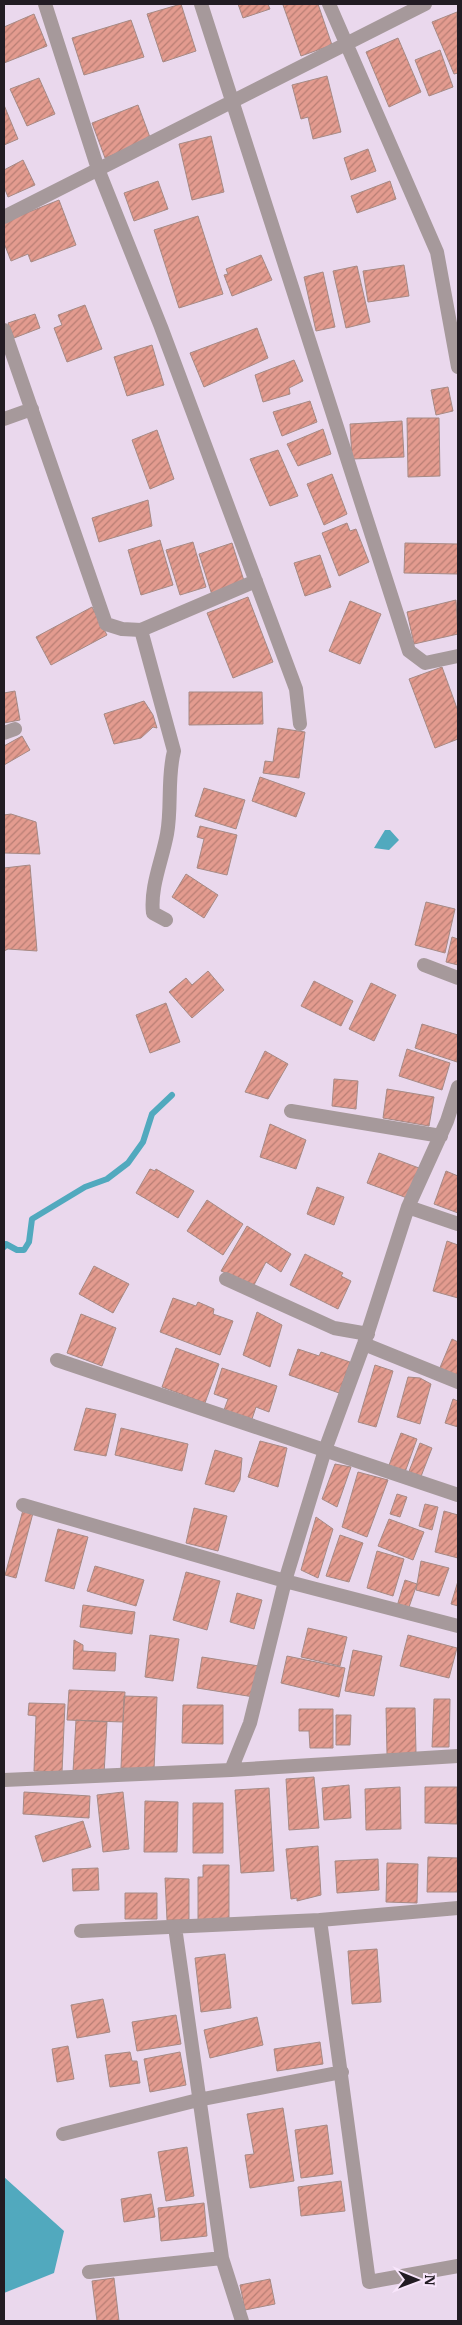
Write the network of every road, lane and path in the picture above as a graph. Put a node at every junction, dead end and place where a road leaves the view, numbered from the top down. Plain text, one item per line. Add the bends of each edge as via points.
1 (45, 4) edge
2 (201, 4) edge
3 (329, 4) edge
4 (425, 4) edge
5 (346, 42) junction
6 (231, 101) junction
7 (98, 169) junction
8 (4, 217) edge
9 (4, 330) edge
10 (458, 367) edge
11 (32, 409) junction
12 (4, 419) edge
13 (256, 581) junction
14 (141, 630) junction
15 (458, 656) edge
16 (300, 724) dead end
17 (166, 920) dead end
18 (424, 965) dead end
19 (458, 978) edge
20 (458, 1087) edge
21 (291, 1111) dead end
22 (453, 1123) edge
23 (441, 1136) junction
24 (408, 1207) junction
25 (458, 1224) edge
26 (226, 1280) dead end
27 (366, 1339) junction
28 (57, 1360) dead end
29 (458, 1382) edge
30 (325, 1450) junction
31 (458, 1495) edge
32 (23, 1505) dead end
33 (285, 1581) junction
34 (458, 1626) edge
35 (458, 1756) edge
36 (232, 1770) junction
37 (4, 1780) edge
38 (458, 1908) edge
39 (320, 1920) junction
40 (175, 1927) junction
41 (81, 1931) dead end
42 (342, 2072) junction
43 (198, 2100) junction
44 (63, 2134) dead end
45 (222, 2258) junction
46 (458, 2266) edge
47 (89, 2272) dead end
48 (242, 2321) edge

1 - 7 street
2 - 6 street
3 - 5 street
4 - 5 street
5 - 6 street
5 - 10 street via 437,252
6 - 7 street
6 - 15 street via 290,275 409,651 425,663
7 - 8 street
7 - 13 street via 161,326
9 - 11 street
11 - 12 street
11 - 14 street via 106,624
13 - 14 street
13 - 16 street via 296,689
14 - 17 street via 174,750 167,833 152,902 153,913
18 - 19 street
20 - 22 street
21 - 23 street
22 - 23 street
23 - 24 street
24 - 25 street
24 - 27 street
26 - 27 street
27 - 29 street
27 - 30 street
28 - 30 street
30 - 31 street
30 - 33 street
32 - 33 street
33 - 34 street
33 - 36 street via 250,1723
35 - 36 street
36 - 37 street
38 - 39 street
39 - 40 street
39 - 42 street
40 - 41 street
40 - 43 street
42 - 43 street
42 - 46 street via 369,2282
43 - 44 street
43 - 45 street
45 - 47 street
45 - 48 street

